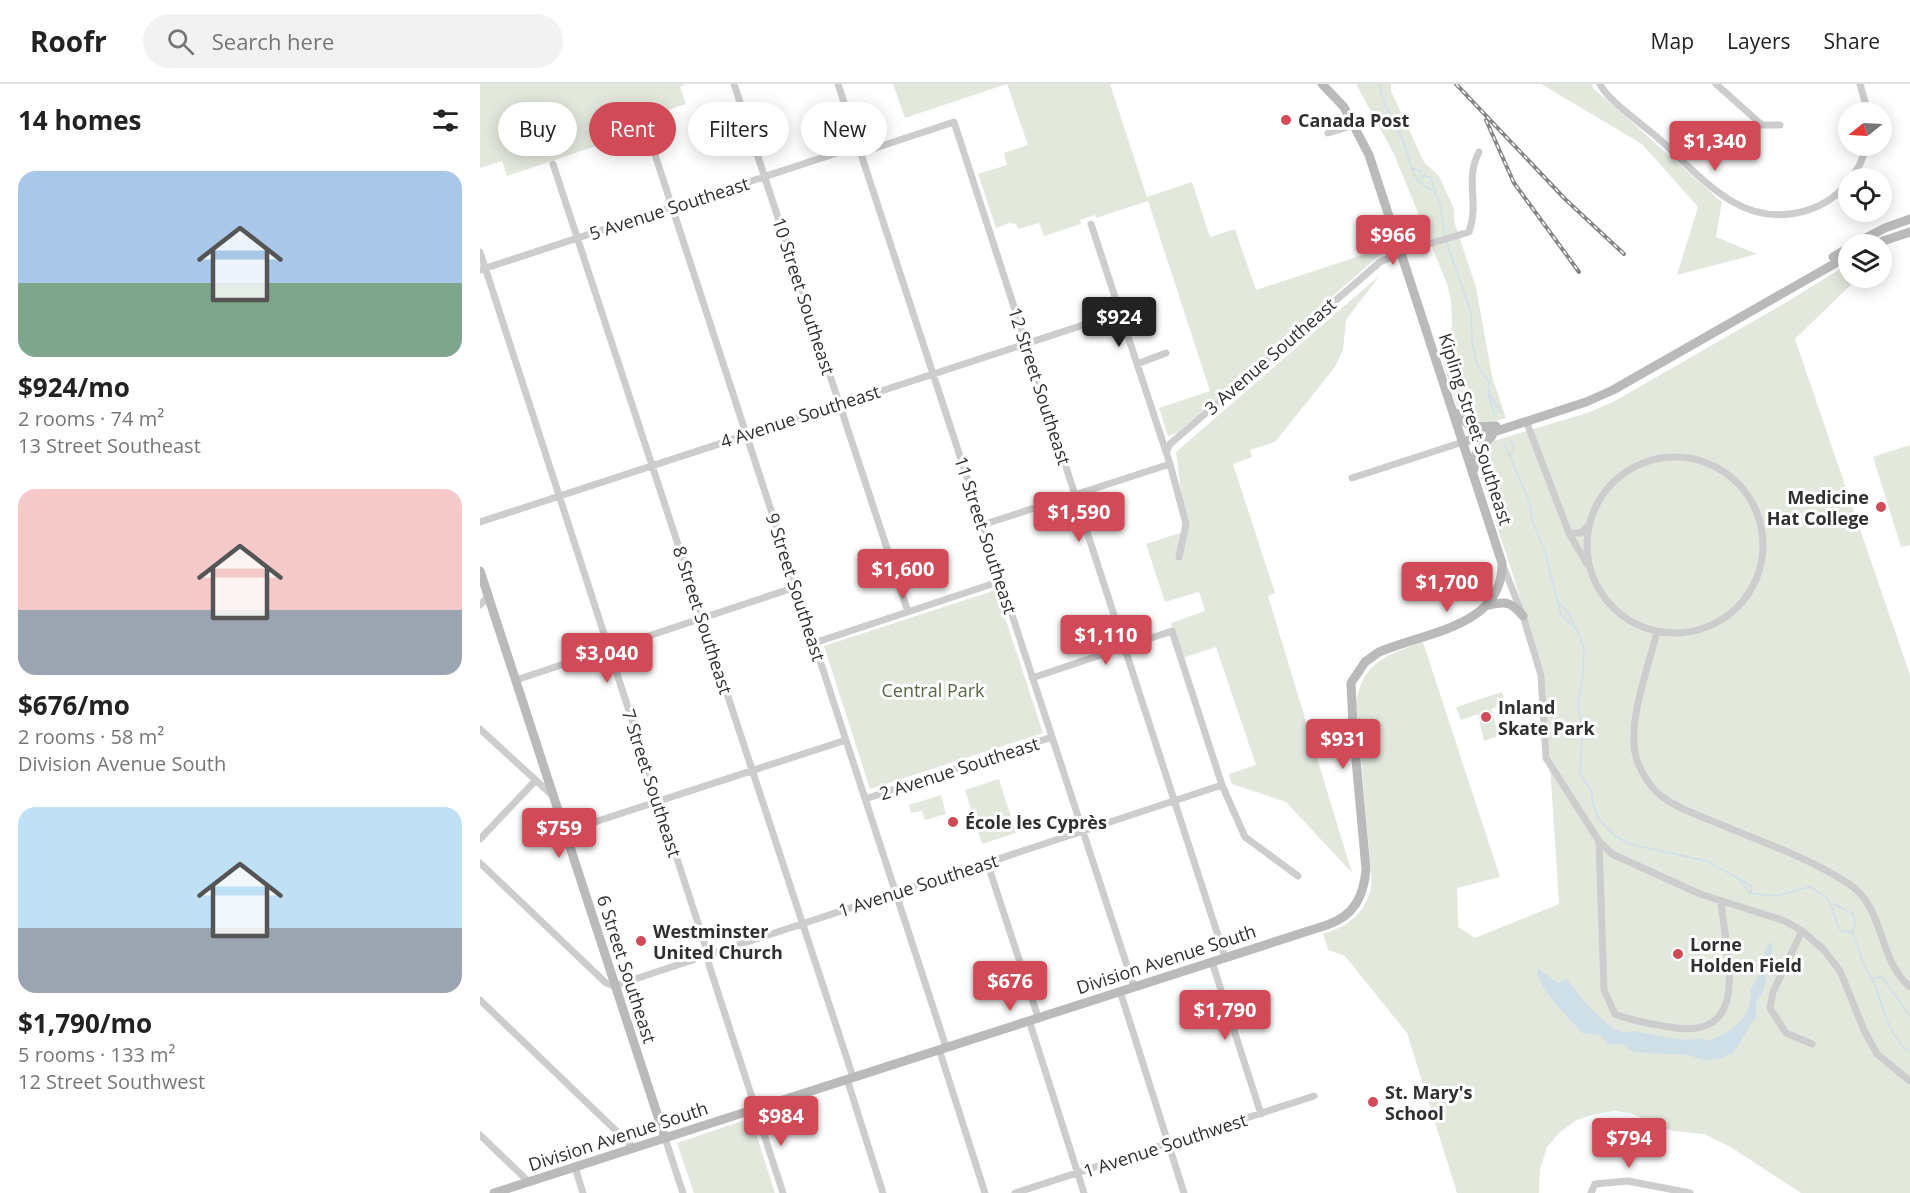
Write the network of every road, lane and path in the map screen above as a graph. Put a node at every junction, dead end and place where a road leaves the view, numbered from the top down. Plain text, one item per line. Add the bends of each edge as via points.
1 (734, 84) edge
2 (838, 84) edge
3 (1322, 84) edge
4 (1600, 84) edge
5 (1716, 84) edge
6 (1860, 84) edge
7 (844, 102) edge
8 (1865, 102) edge
9 (954, 123) joint
10 (1354, 125) junction
11 (1780, 125) dead end
12 (1328, 133) dead end
13 (887, 142) edge
14 (1479, 152) dead end
15 (656, 156) edge
16 (838, 156) edge
17 (861, 156) edge
18 (553, 164) dead end
19 (765, 177) junction
20 (1838, 191) edge
21 (673, 207) junction
22 (1910, 219) edge
23 (1091, 224) dead end
24 (1910, 232) edge
25 (1873, 234) edge
26 (578, 238) junction
27 (1892, 238) edge
28 (480, 252) edge
29 (1402, 252) junction
30 (1838, 254) edge
31 (1838, 261) edge
32 (483, 269) edge
33 (1785, 290) junction
34 (1120, 312) junction
35 (1026, 343) junction
36 (1166, 353) dead end
37 (1137, 364) junction
38 (933, 373) junction
39 (1450, 400) junction
40 (839, 404) junction
41 (1523, 422) junction
42 (1503, 429) junction
43 (746, 434) junction
44 (1463, 442) junction
45 (1166, 452) junction
46 (652, 464) junction
47 (1170, 464) junction
48 (1352, 478) dead end
49 (1475, 478) junction
50 (1076, 495) junction
51 (559, 496) junction
52 (480, 522) edge
53 (1590, 524) junction
54 (982, 525) junction
55 (1569, 533) junction
56 (1499, 555) junction
57 (1179, 557) dead end
58 (1590, 568) junction
59 (480, 571) edge
60 (1000, 581) junction
61 (796, 587) junction
62 (485, 596) edge
63 (480, 605) edge
64 (1489, 605) junction
65 (908, 612) junction
66 (1523, 616) junction
67 (702, 618) junction
68 (1657, 632) junction
69 (814, 643) junction
70 (1126, 647) junction
71 (609, 649) junction
72 (1032, 678) junction
73 (516, 680) junction
74 (480, 729) edge
75 (1052, 737) junction
76 (846, 740) junction
77 (752, 770) junction
78 (535, 781) junction
79 (1222, 785) junction
80 (553, 796) junction
81 (865, 799) junction
82 (658, 801) junction
83 (1174, 801) junction
84 (1082, 831) junction
85 (564, 832) junction
86 (480, 839) edge
87 (1599, 840) junction
88 (1612, 854) junction
89 (1600, 859) junction
90 (987, 862) junction
91 (480, 863) edge
92 (1298, 876) dead end
93 (895, 892) junction
94 (1721, 902) junction
95 (802, 923) junction
96 (1802, 931) junction
97 (708, 954) junction
98 (1225, 957) junction
99 (1212, 962) junction
100 (614, 986) junction
101 (1134, 987) junction
102 (1910, 987) edge
103 (1120, 991) junction
104 (480, 1000) edge
105 (1034, 1019) junction
106 (1812, 1044) dead end
107 (942, 1048) junction
108 (850, 1078) junction
109 (1910, 1082) edge
110 (1314, 1096) dead end
111 (756, 1108) junction
112 (1261, 1114) junction
113 (480, 1136) edge
114 (665, 1138) junction
115 (1168, 1144) junction
116 (634, 1148) junction
117 (575, 1167) junction
118 (1078, 1173) junction
119 (529, 1182) junction
120 (494, 1193) edge
121 (583, 1193) edge
122 (683, 1193) edge
123 (783, 1193) edge
124 (883, 1193) edge
125 (985, 1193) edge
126 (1015, 1193) edge
127 (1084, 1193) edge
128 (1184, 1193) edge
129 (1591, 1193) edge
130 (1690, 1193) edge

1 - 19 street, 10 Street Southeast
2 - 7 street, 11 Street Southeast
3 - 10 street, Kipling Street Southeast via 1344,107
4 - 20 street via 1719,192 1743,207 1768,214 1798,213 1824,203
5 - 11 street via 1762,125
6 - 8 street
9 - 13 street, 5 Avenue Southeast
9 - 35 street, 12 Street Southeast
10 - 12 street
10 - 29 street, Kipling Street Southeast via 1369,155
14 - 29 street, 3 Avenue Southeast via 1471,177 1475,216 1469,232
15 - 21 street, 9 Street Southeast
16 - 19 street, 5 Avenue Southeast
17 - 38 street, 11 Street Southeast
18 - 26 street, 8 Street Southeast
19 - 21 street, 5 Avenue Southeast
19 - 40 street, 10 Street Southeast
21 - 26 street, 5 Avenue Southeast
21 - 43 street, 9 Street Southeast
22 - 25 street
23 - 34 street
24 - 27 street
26 - 32 street, 5 Avenue Southeast
26 - 46 street, 8 Street Southeast
28 - 32 street, 7 Street Southeast
29 - 39 street, Kipling Street Southeast
29 - 45 street, 3 Avenue Southeast via 1380,262 1347,288 1170,444
30 - 33 street
31 - 33 street
32 - 51 street, 7 Street Southeast
33 - 41 street via 1613,390
34 - 35 street, 4 Avenue Southeast
34 - 37 street
35 - 38 street, 4 Avenue Southeast
35 - 50 street, 12 Street Southeast
36 - 37 street
37 - 45 street
38 - 40 street, 4 Avenue Southeast
38 - 54 street, 11 Street Southeast
39 - 41 street via 1457,415 1471,427
39 - 44 street, Kipling Street Southeast
40 - 43 street, 4 Avenue Southeast
40 - 65 street, 10 Street Southeast
41 - 42 street
41 - 55 street
42 - 44 street
42 - 49 street via 1476,453
43 - 46 street, 4 Avenue Southeast
43 - 61 street, 9 Street Southeast
44 - 48 street
44 - 49 street, Kipling Street Southeast
45 - 47 street
46 - 51 street, 4 Avenue Southeast
46 - 67 street, 8 Street Southeast
47 - 50 street
47 - 57 street via 1186,524
49 - 56 street, Kipling Street Southeast
50 - 54 street
50 - 70 street, 12 Street Southeast
51 - 52 street, 4 Avenue Southeast
51 - 71 street, 7 Street Southeast
53 - 55 street via 1581,533
53 - 58 street
53 - 68 street via 1600,499 1616,479 1637,465 1662,458 1688,458 1712,465 1734,479 1750,499 1761,523 1763,548 1759,574 1747,597 1730,615 1707,628 1682,634
54 - 60 street, 11 Street Southeast
55 - 58 street
56 - 64 street via 1501,585
56 - 66 street, Kipling Street Southeast
58 - 68 street via 1599,591 1614,609 1634,624
59 - 62 street, 6 Street Southeast
60 - 65 street
60 - 72 street, 11 Street Southeast
61 - 67 street
61 - 69 street, 9 Street Southeast
62 - 63 street
62 - 73 street, 6 Street Southeast
64 - 66 street via 1513,604
64 - 98 street, Division Avenue South via 1468,619 1372,656 1352,683 1366,869 1360,898 1336,922
65 - 69 street
66 - 87 street, Kipling Street Southeast via 1541,675 1546,758
67 - 71 street
67 - 77 street, 8 Street Southeast
68 - 102 street via 1634,729 1634,746 1643,775 1659,794 1682,808 1850,885 1875,913 1890,964
69 - 76 street, 9 Street Southeast
70 - 72 street
70 - 79 street via 1172,631
70 - 83 street, 12 Street Southeast
71 - 73 street
71 - 82 street, 7 Street Southeast
72 - 75 street, 11 Street Southeast
73 - 80 street, 6 Street Southeast
74 - 78 street
75 - 81 street, 2 Avenue Southeast
75 - 84 street, 11 Street Southeast
76 - 77 street
76 - 81 street, 9 Street Southeast
77 - 82 street
77 - 95 street, 8 Street Southeast
78 - 80 street
78 - 86 street
79 - 83 street, 1 Avenue Southeast
79 - 92 street via 1245,837
80 - 85 street, 6 Street Southeast
81 - 93 street, 9 Street Southeast
82 - 85 street
82 - 97 street, 7 Street Southeast
83 - 84 street, 1 Avenue Southeast
83 - 98 street, 12 Street Southeast
84 - 90 street, 1 Avenue Southeast
84 - 101 street, 11 Street Southeast
85 - 100 street, 6 Street Southeast
87 - 88 street, Kipling Street Southeast
87 - 89 street
88 - 89 street
88 - 94 street
89 - 94 street via 1604,990 1615,1014 1630,1020 1691,1031 1704,1029 1723,1014 1729,978
90 - 93 street, 1 Avenue Southeast
90 - 105 street
91 - 100 street via 606,983
93 - 95 street, 1 Avenue Southeast
93 - 107 street, 9 Street Southeast
94 - 96 street via 1785,921
95 - 97 street, 1 Avenue Southeast
95 - 108 street, 8 Street Southeast
96 - 106 street via 1773,992 1770,1008 1786,1033
96 - 109 street via 1840,971 1877,1054
97 - 100 street, 1 Avenue Southeast
97 - 111 street, 7 Street Southeast
98 - 99 street, Division Avenue South
99 - 101 street, Division Avenue South
99 - 112 street
100 - 114 street, 6 Street Southeast
101 - 103 street, Division Avenue South
103 - 105 street, Division Avenue South
103 - 115 street
104 - 116 street
105 - 107 street, Division Avenue South
105 - 118 street
107 - 108 street, Division Avenue South
107 - 125 street, 9 Street Southeast
108 - 111 street, Division Avenue South
108 - 124 street, 8 Street Southeast
110 - 112 street, 1 Avenue Southwest
111 - 114 street, Division Avenue South
111 - 123 street, 7 Street Southeast
112 - 115 street, 1 Avenue Southwest
113 - 119 street
114 - 116 street, Division Avenue South
114 - 122 street
115 - 118 street, 1 Avenue Southwest
115 - 128 street
116 - 117 street, Division Avenue South
117 - 119 street, Division Avenue South
117 - 121 street
118 - 126 street, 1 Avenue Southwest
118 - 127 street
119 - 120 street, Division Avenue South
129 - 130 street via 1595,1184 1617,1180

